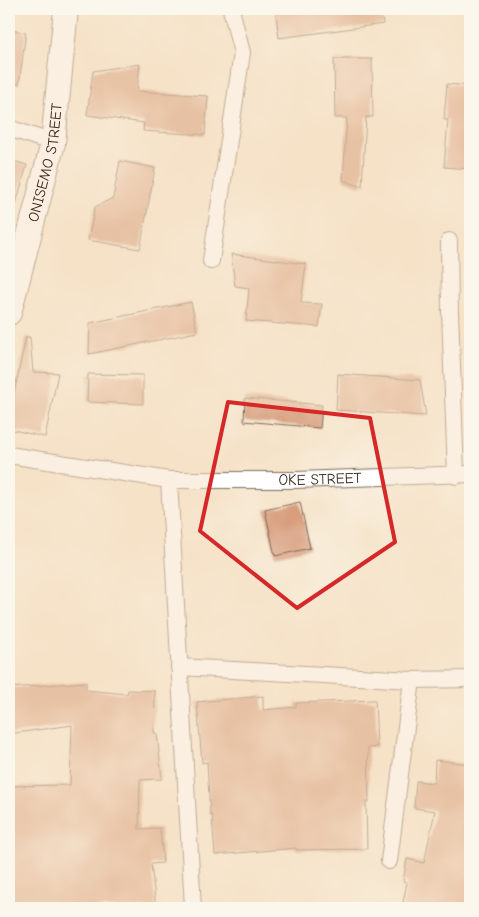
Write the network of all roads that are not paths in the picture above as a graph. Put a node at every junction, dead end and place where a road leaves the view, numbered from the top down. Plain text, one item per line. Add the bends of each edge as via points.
1 (66, 9) edge
2 (231, 9) edge
3 (9, 128) edge
4 (53, 143) junction
5 (449, 242) dead end
6 (211, 261) dead end
7 (9, 313) edge
8 (9, 454) edge
9 (463, 475) edge
10 (169, 480) junction
11 (179, 667) junction
12 (470, 679) edge
13 (412, 680) junction
14 (389, 861) dead end
15 (193, 908) edge

1 - 4 street, ONISEMO STREET
2 - 6 street via 242,53
3 - 4 street
4 - 7 street, ONISEMO STREET
5 - 9 street via 450,310
8 - 10 street, OKE STREET
9 - 10 street, OKE STREET
10 - 11 street
11 - 13 street
11 - 15 street
12 - 13 street
13 - 14 street

